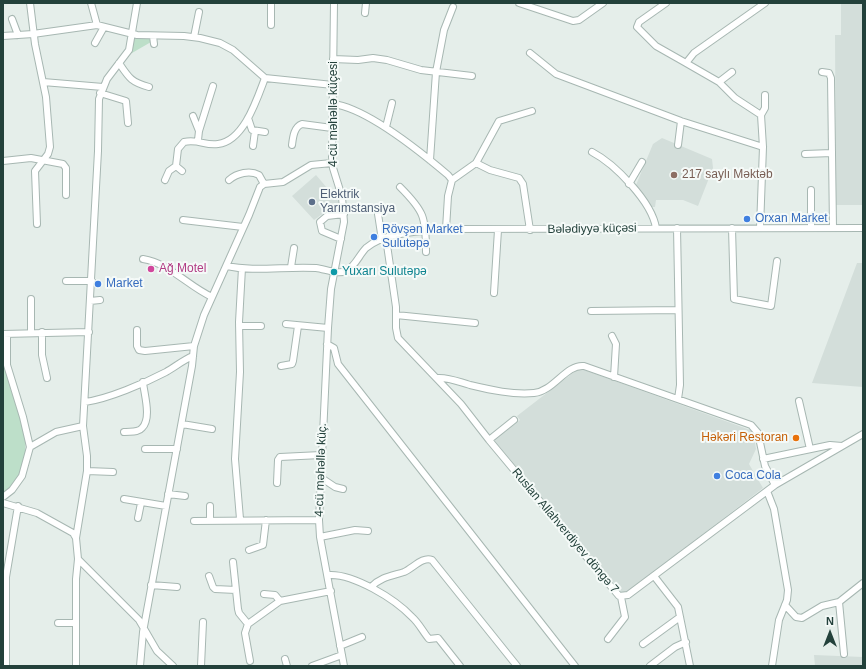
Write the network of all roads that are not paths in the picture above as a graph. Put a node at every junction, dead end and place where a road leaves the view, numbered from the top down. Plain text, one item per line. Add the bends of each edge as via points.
1 (30, 3) edge
2 (91, 3) edge
3 (136, 3) edge
4 (271, 3) edge
5 (334, 3) edge
6 (366, 3) edge
7 (519, 3) edge
8 (603, 3) edge
9 (666, 3) edge
10 (765, 3) edge
11 (453, 7) dead end
12 (199, 12) dead end
13 (365, 13) dead end
14 (12, 18) dead end
15 (97, 25) junction
16 (271, 25) dead end
17 (104, 27) junction
18 (33, 34) junction
19 (131, 34) junction
20 (18, 35) junction
21 (3, 36) edge
22 (153, 36) junction
23 (194, 37) junction
24 (95, 43) dead end
25 (154, 44) dead end
26 (530, 53) dead end
27 (333, 59) junction
28 (119, 63) junction
29 (686, 63) junction
30 (436, 72) junction
31 (732, 72) dead end
32 (822, 72) dead end
33 (472, 76) dead end
34 (265, 78) junction
35 (43, 82) junction
36 (719, 82) junction
37 (333, 85) junction
38 (213, 86) dead end
39 (149, 87) dead end
40 (101, 90) junction
41 (765, 95) dead end
42 (392, 103) dead end
43 (333, 104) junction
44 (532, 111) dead end
45 (761, 115) junction
46 (193, 116) dead end
47 (248, 118) junction
48 (681, 121) junction
49 (128, 123) dead end
50 (386, 127) junction
51 (332, 128) junction
52 (199, 131) junction
53 (255, 131) junction
54 (265, 132) dead end
55 (198, 140) junction
56 (292, 145) dead end
57 (678, 145) dead end
58 (253, 146) dead end
59 (763, 147) junction
60 (592, 152) dead end
61 (832, 153) junction
62 (805, 154) dead end
63 (44, 159) junction
64 (430, 160) junction
65 (3, 161) edge
66 (642, 162) dead end
67 (332, 163) junction
68 (476, 163) junction
69 (176, 166) junction
70 (182, 171) dead end
71 (165, 180) dead end
72 (229, 180) dead end
73 (452, 180) junction
74 (264, 184) junction
75 (629, 184) junction
76 (400, 187) dead end
77 (811, 190) dead end
78 (66, 194) dead end
79 (344, 214) junction
80 (378, 214) dead end
81 (183, 220) dead end
82 (37, 224) dead end
83 (243, 227) junction
84 (656, 228) junction
85 (677, 228) junction
86 (732, 228) junction
87 (760, 228) junction
88 (811, 228) junction
89 (833, 228) junction
90 (863, 228) edge
91 (446, 229) junction
92 (426, 230) junction
93 (498, 230) junction
94 (530, 230) junction
95 (341, 239) junction
96 (384, 239) junction
97 (294, 248) dead end
98 (426, 252) dead end
99 (142, 259) dead end
100 (777, 261) dead end
101 (227, 266) junction
102 (291, 267) junction
103 (242, 268) junction
104 (334, 272) junction
105 (66, 281) dead end
106 (92, 281) junction
107 (494, 293) dead end
108 (212, 297) junction
109 (31, 299) dead end
110 (100, 300) dead end
111 (90, 301) junction
112 (678, 310) junction
113 (591, 312) dead end
114 (396, 315) junction
115 (476, 323) dead end
116 (286, 324) dead end
117 (239, 326) junction
118 (260, 326) dead end
119 (298, 326) junction
120 (328, 328) junction
121 (137, 330) dead end
122 (31, 332) junction
123 (42, 332) junction
124 (89, 332) junction
125 (5, 334) edge
126 (612, 336) dead end
127 (327, 344) junction
128 (194, 346) junction
129 (193, 356) junction
130 (281, 366) dead end
131 (614, 377) junction
132 (47, 378) dead end
133 (438, 378) junction
134 (143, 382) junction
135 (678, 399) junction
136 (799, 401) dead end
137 (84, 402) junction
138 (514, 420) dead end
139 (182, 424) junction
140 (83, 426) junction
141 (212, 429) dead end
142 (124, 432) dead end
143 (863, 434) edge
144 (489, 440) junction
145 (842, 446) junction
146 (30, 447) junction
147 (144, 449) dead end
148 (177, 449) junction
149 (810, 449) junction
150 (321, 455) junction
151 (763, 459) junction
152 (87, 471) junction
153 (113, 472) dead end
154 (320, 477) junction
155 (277, 483) dead end
156 (775, 485) junction
157 (343, 489) dead end
158 (767, 491) junction
159 (168, 494) junction
160 (185, 496) dead end
161 (3, 497) edge
162 (124, 499) dead end
163 (3, 503) edge
164 (141, 503) junction
165 (18, 506) junction
166 (166, 506) junction
167 (210, 506) dead end
168 (138, 518) dead end
169 (240, 519) junction
170 (194, 520) dead end
171 (266, 520) junction
172 (319, 520) junction
173 (210, 521) junction
174 (368, 531) dead end
175 (320, 537) junction
176 (76, 538) junction
177 (249, 550) dead end
178 (78, 559) junction
179 (233, 562) dead end
180 (328, 575) junction
181 (209, 576) dead end
182 (654, 576) junction
183 (863, 583) edge
184 (151, 585) junction
185 (177, 587) dead end
186 (371, 587) junction
187 (236, 590) junction
188 (331, 591) junction
189 (264, 594) dead end
190 (621, 597) junction
191 (280, 601) junction
192 (839, 602) junction
193 (786, 605) junction
194 (680, 617) junction
195 (203, 622) dead end
196 (58, 623) dead end
197 (76, 623) junction
198 (248, 624) junction
199 (144, 626) junction
200 (362, 637) dead end
201 (608, 639) dead end
202 (686, 642) junction
203 (643, 644) dead end
204 (340, 646) junction
205 (844, 654) dead end
206 (342, 655) junction
207 (285, 659) dead end
208 (250, 661) dead end
209 (6, 666) edge
210 (76, 666) edge
211 (140, 666) edge
212 (173, 666) edge
213 (201, 666) edge
214 (287, 666) edge
215 (312, 666) edge
216 (344, 666) edge
217 (460, 666) edge
218 (517, 666) edge
219 (575, 666) edge
220 (650, 666) edge
221 (690, 666) edge
222 (772, 666) edge

1 - 18 street
2 - 15 street
3 - 19 street
4 - 16 street
5 - 27 street, 4-cü məhəllə küçesi
6 - 13 street
7 - 8 street via 573,21 579,20
9 - 29 street via 639,22 637,27 656,46
10 - 29 street via 694,53
11 - 30 street via 444,30
12 - 23 street
14 - 20 street
15 - 17 street
15 - 18 street
17 - 19 street
17 - 24 street
18 - 20 street
18 - 35 street
19 - 22 street
19 - 28 street via 129,50
20 - 21 street
22 - 23 street
22 - 25 street
23 - 34 street via 227,46 242,56
26 - 48 street via 556,74
27 - 30 street via 373,58
27 - 37 street, 4-cü məhəllə küçesi
28 - 39 street via 131,80
28 - 40 street
29 - 36 street
30 - 33 street
30 - 64 street
31 - 36 street
32 - 61 street via 829,73 831,78
34 - 37 street
34 - 47 street
35 - 40 street
35 - 63 street via 50,147
36 - 45 street via 735,98
37 - 43 street, 4-cü məhəllə küçesi
38 - 52 street
40 - 49 street via 126,101
40 - 106 street
41 - 45 street via 765,108
42 - 50 street
43 - 50 street via 345,106
43 - 51 street, 4-cü məhəllə küçesi
44 - 68 street via 499,120
45 - 59 street
46 - 52 street
47 - 53 street via 252,130
47 - 55 street via 234,136 224,143 210,144
48 - 57 street
48 - 59 street
50 - 64 street
51 - 56 street via 299,125 294,132
51 - 67 street, 4-cü məhəllə küçesi
52 - 55 street
53 - 54 street
53 - 58 street
55 - 69 street via 180,145
59 - 87 street
60 - 75 street via 607,160
61 - 62 street
61 - 89 street
63 - 65 street
63 - 78 street via 61,162 65,166
63 - 82 street via 35,171
64 - 73 street
66 - 75 street
67 - 74 street via 311,165 283,182
67 - 79 street, 4-cü məhəllə küçesi
68 - 73 street
68 - 94 street via 519,178
69 - 70 street
69 - 71 street via 169,171
72 - 74 street via 238,174 253,172 259,175
73 - 91 street via 448,196
74 - 83 street via 257,192
75 - 84 street via 649,208
76 - 92 street via 421,210
77 - 88 street
79 - 95 street, 4-cü məhəllə küçesi
79 - 95 street via 327,216 320,222 322,231
80 - 96 street, Ruslan Allahverdiyev döngə 7
81 - 83 street
83 - 101 street
84 - 85 street, Bələdiyyə küçəsi
84 - 94 street, Bələdiyyə küçəsi
85 - 86 street, Bələdiyyə küçəsi
85 - 112 street
86 - 87 street, Bələdiyyə küçəsi
86 - 100 street via 734,299 771,306
87 - 88 street, Bələdiyyə küçəsi
88 - 89 street, Bələdiyyə küçəsi
89 - 90 street, Bələdiyyə küçəsi
91 - 92 street, Bələdiyyə küçəsi
91 - 93 street, Bələdiyyə küçəsi
92 - 96 street, Bələdiyyə küçəsi
92 - 98 street
93 - 94 street, Bələdiyyə küçəsi
93 - 107 street
95 - 104 street, 4-cü məhəllə küçesi
96 - 104 street, Bələdiyyə küçəsi via 365,249 347,271
96 - 114 street, Ruslan Allahverdiyev döngə 7
97 - 102 street
99 - 108 street via 160,264 200,292
101 - 103 street
101 - 108 street
102 - 103 street
102 - 104 street
103 - 117 street
104 - 120 street, 4-cü məhəllə küç.
105 - 106 street
106 - 111 street
108 - 128 street
109 - 122 street
110 - 111 street
111 - 124 street
112 - 113 street
112 - 135 street
114 - 115 street
114 - 133 street, Ruslan Allahverdiyev döngə 7 via 398,338
116 - 119 street
117 - 118 street
117 - 169 street via 240,372 235,459
119 - 120 street
119 - 130 street via 292,364
120 - 127 street, 4-cü məhəllə küç.
121 - 128 street via 139,350
122 - 123 street
122 - 125 street
123 - 124 street
123 - 132 street via 42,355
124 - 137 street
125 - 146 street via 7,365
126 - 131 street via 616,344
127 - 150 street, 4-cü məhəllə küç.
127 - 219 street via 334,348 338,364
128 - 129 street
129 - 134 street
129 - 139 street
131 - 133 street via 584,366 576,367 542,392 526,393
131 - 135 street
133 - 144 street, Ruslan Allahverdiyev döngə 7
134 - 137 street via 97,400
134 - 142 street via 147,415 145,423 138,431
135 - 151 street via 751,425 758,434
136 - 149 street
137 - 140 street
138 - 144 street
139 - 141 street
139 - 148 street
140 - 146 street via 56,432
140 - 152 street
143 - 145 street, Ruslan Allahverdiyev döngə 7
144 - 190 street, Ruslan Allahverdiyev döngə 7
145 - 149 street
145 - 156 street, Ruslan Allahverdiyev döngə 7
146 - 161 street via 22,476
147 - 148 street
148 - 159 street
149 - 151 street
150 - 154 street, 4-cü məhəllə küç.
150 - 155 street via 280,457
151 - 156 street
152 - 153 street
152 - 176 street
154 - 157 street
154 - 172 street, 4-cü məhəllə küç.
156 - 158 street, Ruslan Allahverdiyev döngə 7
158 - 182 street, Ruslan Allahverdiyev döngə 7
158 - 193 street via 774,509 786,578
159 - 160 street
159 - 166 street
162 - 164 street
163 - 165 street
164 - 166 street
164 - 168 street
165 - 176 street via 70,530
165 - 209 street via 6,577
166 - 184 street
167 - 173 street
169 - 171 street
169 - 173 street
170 - 173 street
171 - 172 street
171 - 177 street via 262,545
172 - 175 street, 4-cü məhəllə küç.
174 - 175 street via 355,530
175 - 180 street, 4-cü məhəllə küç.
176 - 178 street
178 - 197 street
178 - 199 street
179 - 187 street
180 - 186 street via 348,578
180 - 188 street, 4-cü məhəllə küç.
181 - 187 street via 215,589
182 - 190 street, Ruslan Allahverdiyev döngə 7 via 628,595
182 - 194 street via 674,601
183 - 192 street
184 - 185 street
184 - 199 street
186 - 217 street via 409,614 429,639 440,640
186 - 218 street via 384,578 404,572 424,560 432,560
187 - 198 street via 239,614
188 - 191 street
188 - 204 street, 4-cü məhəllə küç.
189 - 191 street via 275,594
190 - 201 street via 625,617
191 - 198 street
192 - 193 street via 822,606 799,618
192 - 205 street
193 - 222 street via 779,620
194 - 202 street
194 - 203 street
195 - 213 street
196 - 197 street
197 - 210 street
198 - 208 street via 245,633
199 - 211 street
199 - 212 street via 157,651
200 - 204 street
202 - 220 street
202 - 221 street
204 - 206 street, 4-cü məhəllə küç.
206 - 215 street
206 - 216 street, 4-cü məhəllə küç.
207 - 214 street

